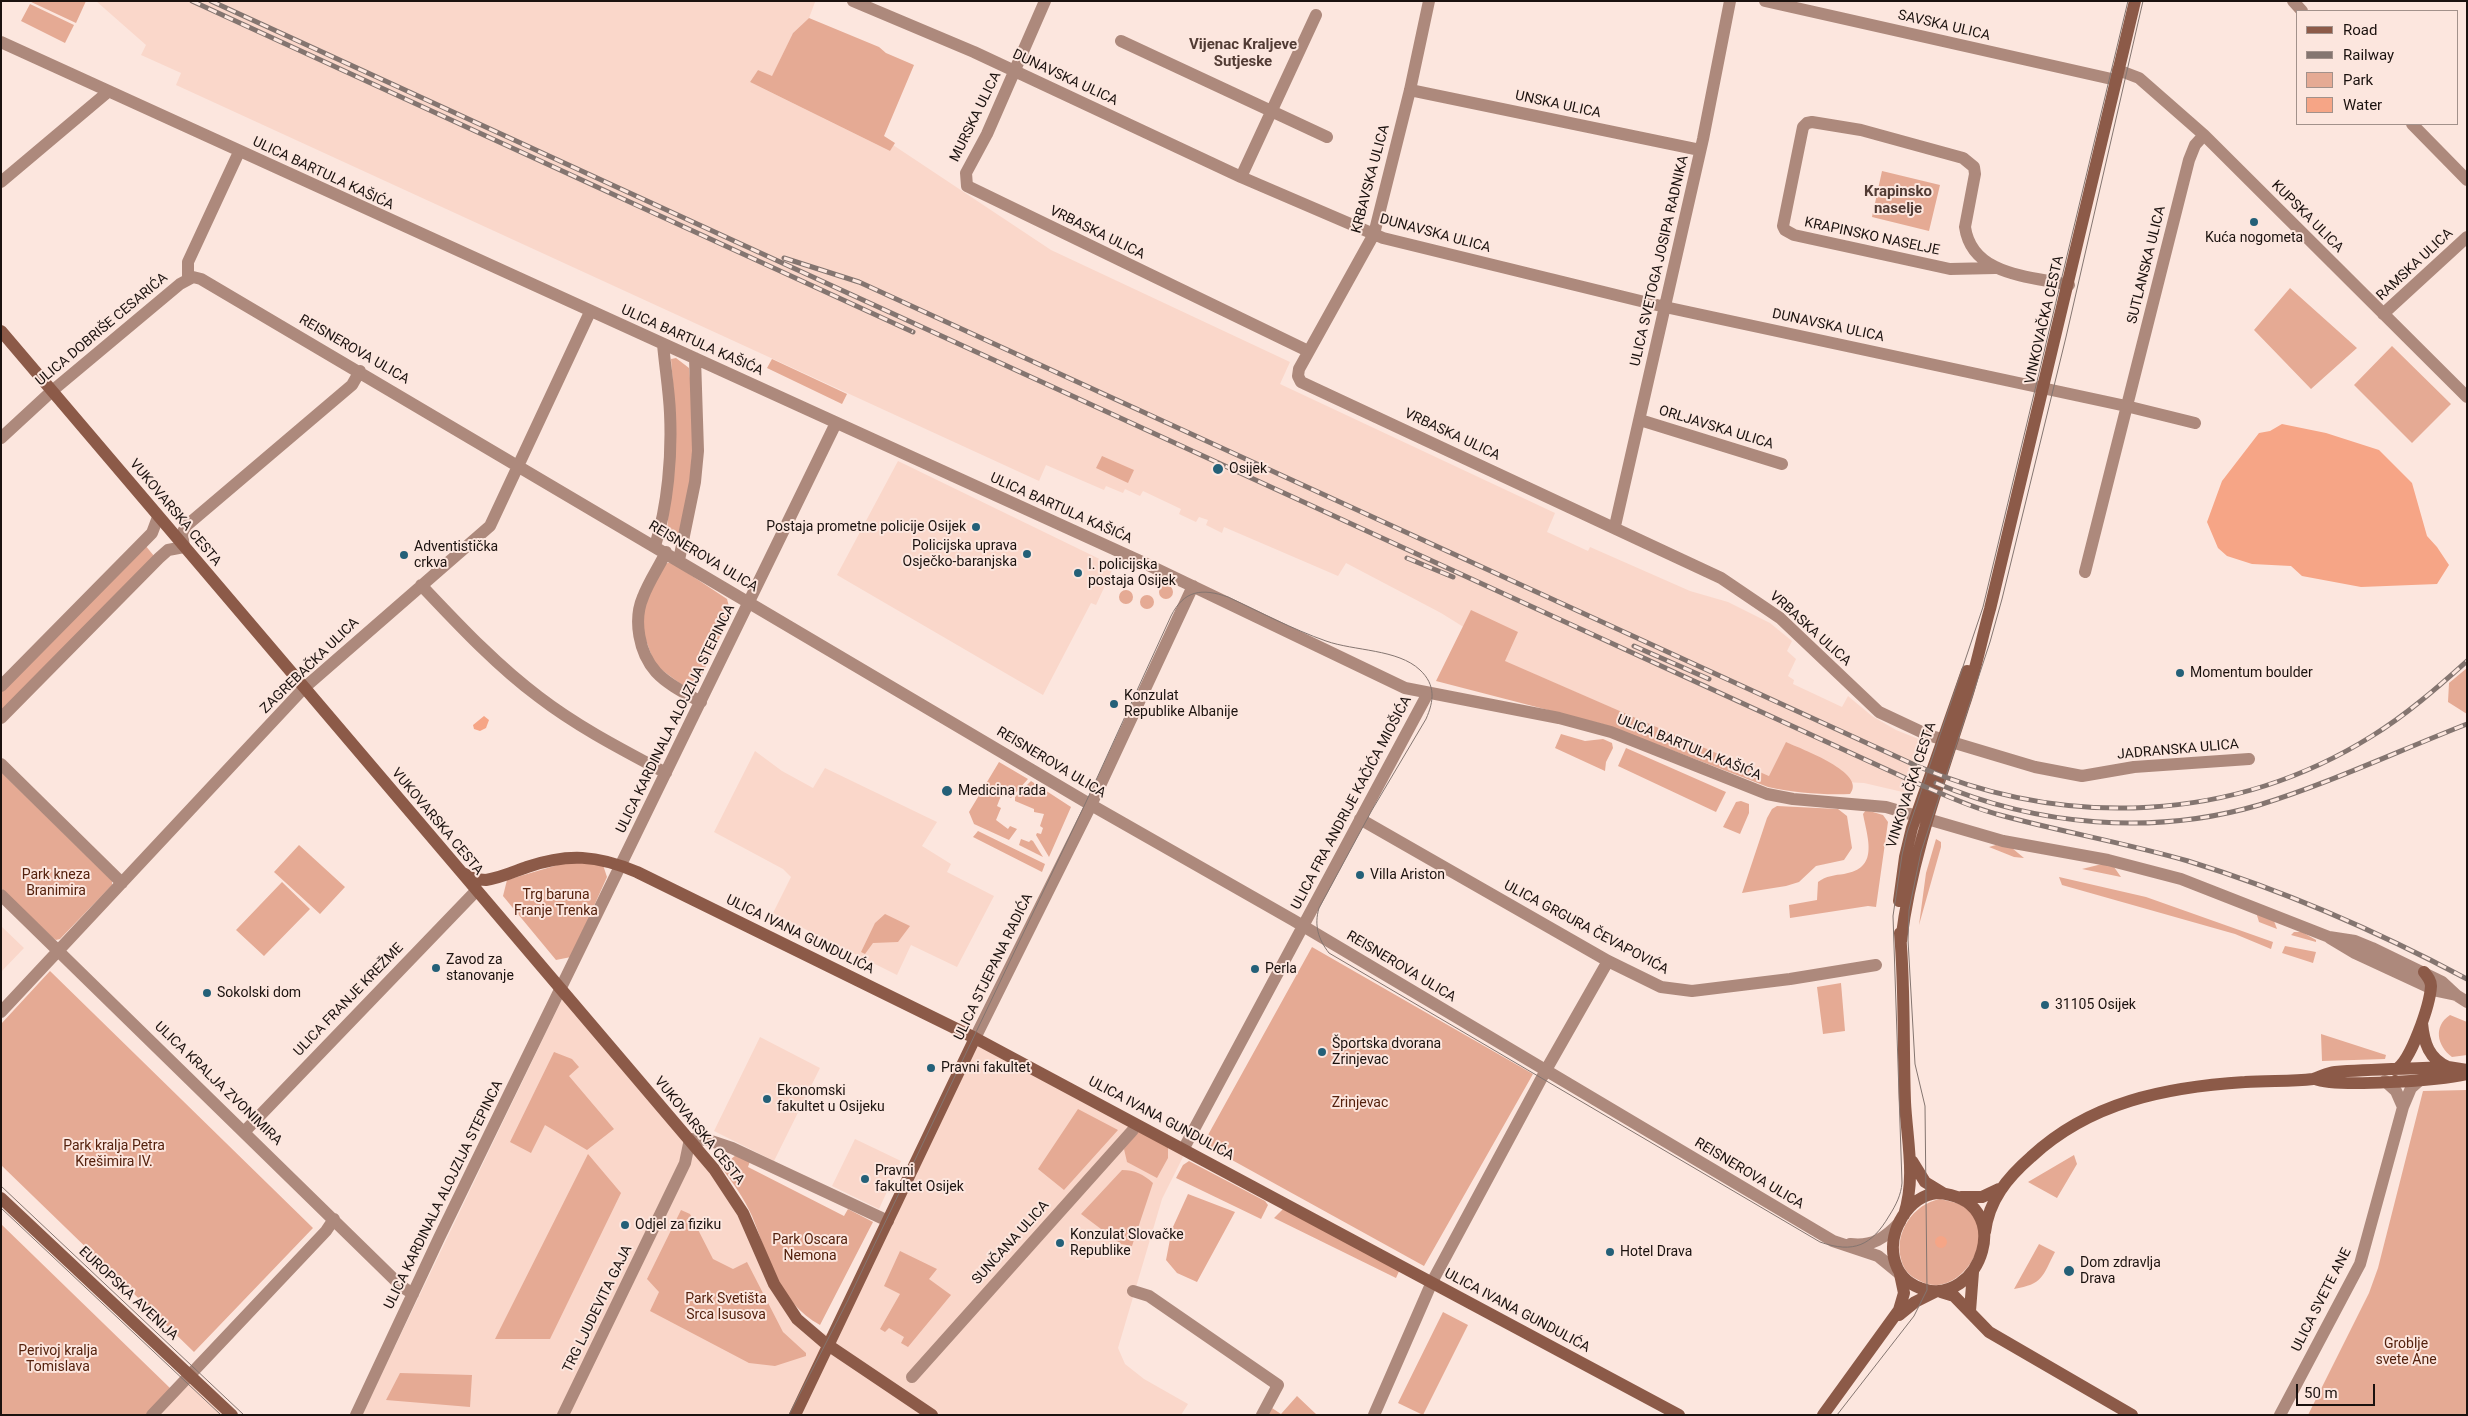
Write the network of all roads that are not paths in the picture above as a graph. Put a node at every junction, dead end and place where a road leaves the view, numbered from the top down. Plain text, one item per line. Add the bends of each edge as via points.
1 (853, 1) edge
2 (1045, 1) edge
3 (1429, 1) edge
4 (1730, 1) edge
5 (1766, 1) edge
6 (2135, 1) edge
7 (1316, 15) dead end
8 (1122, 41) dead end
9 (1, 42) edge
10 (1015, 71) junction
11 (2117, 75) junction
12 (1410, 90) junction
13 (109, 91) junction
14 (1271, 113) junction
15 (2413, 125) edge
16 (2204, 135) junction
17 (1327, 137) dead end
18 (1700, 150) junction
19 (239, 152) junction
20 (1241, 177) junction
21 (2467, 180) edge
22 (1, 182) edge
23 (972, 189) joint
24 (1374, 234) junction
25 (2467, 237) edge
26 (1972, 248) junction
27 (1995, 268) junction
28 (1963, 269) junction
29 (188, 278) junction
30 (2069, 284) junction
31 (1666, 307) junction
32 (590, 312) junction
33 (2383, 314) junction
34 (1, 331) edge
35 (664, 344) junction
36 (1308, 351) junction
37 (695, 358) junction
38 (360, 371) junction
39 (2044, 388) junction
40 (52, 391) junction
41 (2467, 397) edge
42 (2126, 406) junction
43 (1640, 420) junction
44 (836, 423) junction
45 (2195, 423) dead end
46 (1, 438) edge
47 (1782, 464) dead end
48 (519, 465) junction
49 (158, 517) junction
50 (1615, 526) junction
51 (184, 547) junction
52 (661, 549) junction
53 (679, 560) junction
54 (2084, 572) dead end
55 (421, 585) junction
56 (1193, 586) junction
57 (750, 602) junction
58 (1, 686) edge
59 (304, 688) junction
60 (1428, 693) junction
61 (701, 702) junction
62 (1, 718) edge
63 (1963, 746) joint
64 (2249, 759) dead end
65 (1, 764) edge
66 (666, 774) junction
67 (1091, 805) junction
68 (1360, 819) junction
69 (620, 865) junction
70 (459, 871) junction
71 (122, 884) junction
72 (476, 891) junction
73 (1, 895) edge
74 (1304, 926) junction
75 (2329, 937) junction
76 (59, 951) junction
77 (1608, 960) junction
78 (1876, 965) dead end
79 (2424, 972) junction
80 (2430, 988) junction
81 (560, 989) junction
82 (2461, 998) edge
83 (1, 1012) edge
84 (2422, 1023) junction
85 (975, 1038) junction
86 (2448, 1068) junction
87 (1546, 1070) junction
88 (2395, 1070) junction
89 (2467, 1070) edge
90 (2467, 1074) edge
91 (2315, 1078) junction
92 (2420, 1080) junction
93 (2385, 1081) junction
94 (2403, 1107) junction
95 (1133, 1130) dead end
96 (245, 1131) junction
97 (690, 1140) junction
98 (1184, 1148) junction
99 (1909, 1156) junction
100 (1999, 1189) junction
101 (1942, 1193) junction
102 (1961, 1197) junction
103 (1, 1198) edge
104 (334, 1218) junction
105 (1902, 1219) junction
106 (888, 1221) junction
107 (1984, 1232) junction
108 (1834, 1241) junction
109 (1973, 1270) junction
110 (1900, 1274) junction
111 (1432, 1282) junction
112 (1133, 1291) dead end
113 (1938, 1292) junction
114 (413, 1294) junction
115 (1970, 1312) junction
116 (1894, 1320) junction
117 (828, 1345) junction
118 (191, 1374) junction
119 (912, 1377) dead end
120 (152, 1415) edge
121 (232, 1415) edge
122 (356, 1415) edge
123 (563, 1415) edge
124 (795, 1415) edge
125 (932, 1415) edge
126 (1262, 1415) edge
127 (1374, 1415) edge
128 (1679, 1415) edge
129 (1823, 1415) edge
130 (2132, 1415) edge
131 (2280, 1415) edge

1 - 10 street, DUNAVSKA ULICA
2 - 10 street, MURSKA ULICA
3 - 12 street, KRBAVSKA ULICA
4 - 18 street, ULICA SVETOGA JOSIPA RADNIKA
5 - 11 street, SAVSKA ULICA
6 - 11 main road, VINKOVAČKA CESTA
7 - 14 street
8 - 14 street
9 - 13 street, ULICA BARTULA KAŠIĆA
10 - 20 street, DUNAVSKA ULICA
10 - 23 street, MURSKA ULICA via 966,173 965,182
11 - 16 street, KUPSKA ULICA via 2139,78
11 - 30 main road, VINKOVAČKA CESTA
12 - 18 street, UNSKA ULICA
12 - 24 street, KRBAVSKA ULICA
13 - 19 street, ULICA BARTULA KAŠIĆA
13 - 22 street
14 - 17 street
14 - 20 street
15 - 21 street
16 - 33 street, KUPSKA ULICA
16 - 42 street, SUTLANSKA ULICA via 2189,160
18 - 31 street, ULICA SVETOGA JOSIPA RADNIKA
19 - 29 street, ULICA DOBRIŠE CESARIĆA via 188,262
19 - 32 street, ULICA BARTULA KAŠIĆA
20 - 24 street, DUNAVSKA ULICA
23 - 36 street, VRBASKA ULICA
24 - 31 street, DUNAVSKA ULICA
24 - 36 street, KRBAVSKA ULICA
25 - 33 street, RAMSKA ULICA
26 - 27 street, KRAPINSKO NASELJE via 1981,260
26 - 28 street via 1971,257
26 - 28 street, KRAPINSKO NASELJE via 1965,227 1975,174 1974,167 1964,158 1861,130 1812,122 1804,127 1783,226 1785,230 1794,235 1950,269
27 - 28 street, KRAPINSKO NASELJE
27 - 30 street, KRAPINSKO NASELJE
29 - 38 street, REISNEROVA ULICA via 201,279
29 - 40 street, ULICA DOBRIŠE CESARIĆA
30 - 39 main road, VINKOVAČKA CESTA
31 - 39 street, DUNAVSKA ULICA
31 - 43 street, ULICA SVETOGA JOSIPA RADNIKA
32 - 35 street, ULICA BARTULA KAŠIĆA
32 - 48 street, ZAGREBAČKA ULICA
33 - 41 street, KUPSKA ULICA
34 - 40 main road, VUKOVARSKA CESTA
35 - 37 street, ULICA BARTULA KAŠIĆA
35 - 52 street via 670,414 669,456 659,533
36 - 50 street, VRBASKA ULICA via 1298,373 1304,384
37 - 44 street, ULICA BARTULA KAŠIĆA
37 - 53 street via 696,482
38 - 48 street, REISNEROVA ULICA
38 - 51 street via 352,385 186,526 182,534
39 - 42 street
39 - 99 main road, VINKOVAČKA CESTA via 1965,703 1918,848 1905,906 1901,941
40 - 46 street, ULICA DOBRIŠE CESARIĆA
40 - 49 main road, VUKOVARSKA CESTA
42 - 45 street
42 - 54 street, SUTLANSKA ULICA
43 - 47 street, ORLJAVSKA ULICA
43 - 50 street, ULICA SVETOGA JOSIPA RADNIKA
44 - 56 street, ULICA BARTULA KAŠIĆA
44 - 57 street, ULICA KARDINALA ALOJZIJA STEPINCA
48 - 52 street, REISNEROVA ULICA
48 - 55 street, ZAGREBAČKA ULICA via 490,526
49 - 51 main road, VUKOVARSKA CESTA
49 - 58 street via 152,533
50 - 63 street, VRBASKA ULICA via 1743,591 1780,618 1879,712 1928,735
51 - 59 main road, VUKOVARSKA CESTA
51 - 62 street via 168,550 159,558
52 - 53 street, REISNEROVA ULICA
52 - 61 street via 637,614 644,651 656,673
53 - 57 street, REISNEROVA ULICA
55 - 59 street, ZAGREBAČKA ULICA
55 - 66 street via 474,640 539,697
56 - 60 street, ULICA BARTULA KAŠIĆA via 1405,688
56 - 67 street, ULICA STJEPANA RADIĆA
57 - 61 street, ULICA KARDINALA ALOJZIJA STEPINCA
57 - 67 street, REISNEROVA ULICA
59 - 70 main road, VUKOVARSKA CESTA
59 - 71 street, ZAGREBAČKA ULICA
60 - 68 street, ULICA FRA ANDRIJE KAČIĆA MIOŠIĆA
60 - 75 street, ULICA BARTULA KAŠIĆA via 1550,716 1611,732 1773,796 1874,805 2027,846 2108,860 2181,878
61 - 66 street, ULICA KARDINALA ALOJZIJA STEPINCA
63 - 64 street, JADRANSKA ULICA via 2053,772 2082,776 2134,767
65 - 71 street
66 - 69 street, ULICA KARDINALA ALOJZIJA STEPINCA
67 - 74 street, REISNEROVA ULICA
67 - 85 street, ULICA STJEPANA RADIĆA
68 - 74 street, ULICA FRA ANDRIJE KAČIĆA MIOŠIĆA
68 - 77 street, ULICA GRGURA ČEVAPOVIĆA
69 - 70 main road, ULICA IVANA GUNDULIĆA via 595,859 564,858 486,880 474,879
69 - 81 street
69 - 85 main road, ULICA IVANA GUNDULIĆA
70 - 72 main road, VUKOVARSKA CESTA
71 - 76 street, ZAGREBAČKA ULICA
72 - 81 main road, VUKOVARSKA CESTA
72 - 96 street, ULICA FRANJE KREŽME
73 - 76 street, ULICA KRALJA ZVONIMIRA
74 - 87 street, REISNEROVA ULICA
74 - 98 street
75 - 79 street via 2355,942
75 - 80 street via 2345,948
76 - 83 street, ZAGREBAČKA ULICA
76 - 96 street, ULICA KRALJA ZVONIMIRA
77 - 78 street, ULICA GRGURA ČEVAPOVIĆA via 1661,987 1692,991
77 - 87 street
79 - 80 main road
79 - 82 street via 2446,984
80 - 82 street
80 - 84 main road
81 - 97 main road, VUKOVARSKA CESTA
81 - 114 street, ULICA KARDINALA ALOJZIJA STEPINCA
84 - 86 main road via 2428,1050
84 - 88 main road via 2409,1056
85 - 98 main road, ULICA IVANA GUNDULIĆA
85 - 106 main road, ULICA STJEPANA RADIĆA
86 - 88 main road
86 - 89 main road
87 - 108 street, REISNEROVA ULICA
87 - 111 street
88 - 91 main road via 2333,1072
90 - 92 main road
91 - 93 main road via 2332,1083
91 - 100 main road via 2211,1085 2128,1100 2086,1117 2062,1132 2027,1160
92 - 93 main road
92 - 94 street, ULICA SVETE ANE via 2411,1088
93 - 94 street via 2396,1091
94 - 131 street, ULICA SVETE ANE via 2360,1264
95 - 119 street, SUNČANA ULICA
96 - 104 street, ULICA KRALJA ZVONIMIRA
97 - 106 street via 708,1140 732,1148
97 - 117 main road, VUKOVARSKA CESTA via 733,1195 788,1307 807,1329
97 - 123 street, TRG LJUDEVITA GAJA via 685,1164
98 - 111 main road, ULICA IVANA GUNDULIĆA
99 - 101 main road, VINKOVAČKA CESTA via 1925,1182
99 - 105 main road, VINKOVAČKA CESTA via 1911,1187
100 - 102 main road via 1982,1197
100 - 107 main road
101 - 102 main road
101 - 105 main road via 1922,1196
102 - 107 main road via 1976,1210
103 - 118 main road, EUROPSKA AVENIJA
104 - 114 street, ULICA KRALJA ZVONIMIRA via 401,1286
104 - 118 street via 326,1231
105 - 108 street via 1886,1236 1873,1243 1859,1245
105 - 110 main road via 1894,1237 1893,1251
106 - 117 main road, ULICA STJEPANA RADIĆA
107 - 109 main road via 1983,1248
108 - 110 street, REISNEROVA ULICA via 1878,1256
109 - 113 main road via 1962,1283
109 - 115 main road
110 - 113 main road via 1916,1287
110 - 116 main road via 1903,1301
111 - 127 street
111 - 128 main road, ULICA IVANA GUNDULIĆA
112 - 126 street via 1150,1296 1278,1384
113 - 115 main road via 1954,1296
113 - 116 main road via 1915,1302
114 - 122 street, ULICA KARDINALA ALOJZIJA STEPINCA
115 - 130 main road via 1989,1332
116 - 129 main road
117 - 124 main road, ULICA STJEPANA RADIĆA
117 - 125 main road, VUKOVARSKA CESTA
118 - 120 street
118 - 121 main road, EUROPSKA AVENIJA

